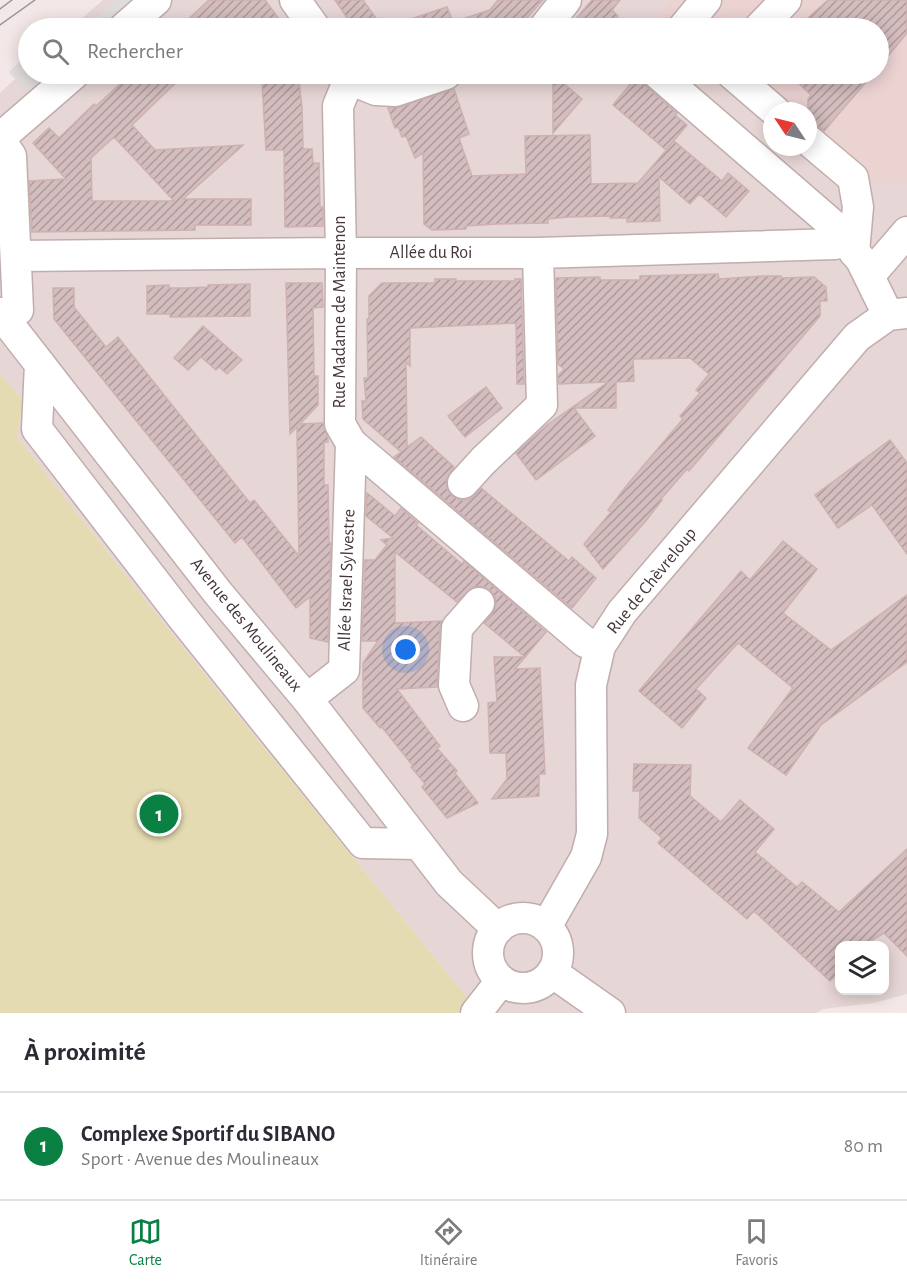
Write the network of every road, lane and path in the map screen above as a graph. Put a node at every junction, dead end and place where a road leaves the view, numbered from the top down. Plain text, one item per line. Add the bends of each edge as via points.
1 (156, 0) edge
2 (296, 0) edge
3 (566, 0) edge
4 (706, 0) edge
5 (786, 0) edge
6 (135, 18) edge
7 (308, 18) edge
8 (552, 18) edge
9 (691, 18) edge
10 (769, 18) edge
11 (63, 84) edge
12 (345, 84) edge
13 (364, 84) edge
14 (416, 84) edge
15 (670, 84) edge
16 (744, 84) edge
17 (765, 102) edge
18 (0, 139) edge
19 (817, 147) edge
20 (907, 232) edge
21 (341, 253) junction
22 (538, 253) junction
23 (16, 256) junction
24 (856, 256) junction
25 (897, 314) edge
26 (2, 316) edge
27 (40, 364) junction
28 (351, 443) junction
29 (450, 499) junction
30 (491, 590) junction
31 (600, 646) junction
32 (307, 699) junction
33 (463, 706) dead end
34 (418, 844) junction
35 (546, 927) junction
36 (498, 929) junction
37 (553, 973) junction
38 (501, 981) junction
39 (476, 1013) edge
40 (610, 1013) edge

1 - 6 street
2 - 7 street
3 - 8 street
4 - 9 street
5 - 10 street
11 - 18 street
12 - 21 street, Rue Madame de Maintenon via 338,106
13 - 14 street via 376,90 395,91
15 - 24 street via 832,224
16 - 17 street
18 - 23 street via 11,156
19 - 24 street via 854,178 858,207
20 - 24 street
21 - 22 street, Allée du Roi
21 - 23 street, Allée du Roi
21 - 28 street, Rue Madame de Maintenon via 340,424
22 - 24 street, Allée du Roi via 835,244
22 - 29 street via 542,405 483,460
23 - 26 street via 18,310
24 - 25 street
25 - 31 street, Rue de Chèvreloup via 858,337 622,612
26 - 27 street, Avenue des Moulineaux
27 - 32 street, Avenue des Moulineaux via 218,593
27 - 34 street via 37,429 182,617 363,843
28 - 29 street, Rue Madame de Maintenon
28 - 32 street, Allée Israel Sylvestre via 344,670
29 - 30 street, Rue Madame de Maintenon
30 - 31 street, Rue Madame de Maintenon via 585,642
30 - 33 street via 457,628 454,685
31 - 35 street, Rue de Chèvreloup via 591,686 592,834 586,857
32 - 34 street, Avenue des Moulineaux
34 - 36 street, Avenue des Moulineaux via 448,883
35 - 36 street via 538,921 517,919
35 - 37 street via 557,944
36 - 38 street via 488,950 493,972
37 - 38 street via 534,987 511,986
37 - 40 street
38 - 39 street

